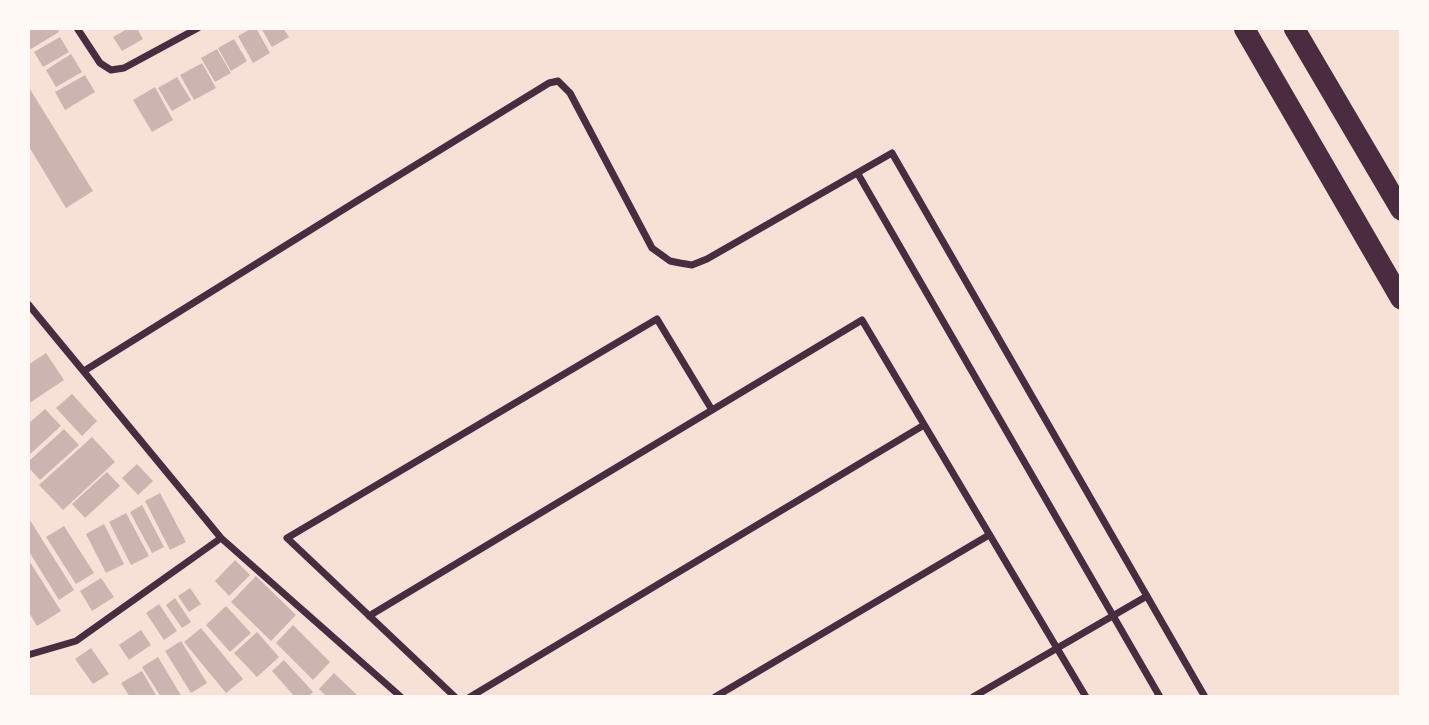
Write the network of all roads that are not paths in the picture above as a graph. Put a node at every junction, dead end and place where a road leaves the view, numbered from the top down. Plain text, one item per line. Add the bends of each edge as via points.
1 (77, 28) edge
2 (198, 28) edge
3 (1294, 28) edge
4 (1245, 32) edge
5 (858, 174) junction
6 (1401, 210) edge
7 (1401, 299) edge
8 (28, 304) edge
9 (84, 371) junction
10 (712, 410) junction
11 (924, 425) junction
12 (989, 535) junction
13 (221, 538) junction
14 (1147, 596) junction
15 (369, 616) junction
16 (1113, 616) junction
17 (1057, 648) junction
18 (28, 654) edge
19 (401, 697) edge
20 (455, 697) edge
21 (470, 697) edge
22 (715, 697) edge
23 (973, 697) edge
24 (1086, 697) edge
25 (1160, 697) edge
26 (1205, 697) edge

1 - 2 street via 100,63 111,70 124,68
3 - 6 highway
4 - 7 highway
5 - 9 street via 708,259 692,265 670,261 652,248 570,93 558,81 549,83
5 - 14 street via 892,153
5 - 16 street
8 - 9 street
9 - 13 street
10 - 11 street via 862,320
10 - 15 street
10 - 15 street via 657,319 287,538
11 - 12 street
11 - 21 street
12 - 17 street
12 - 22 street
13 - 18 street via 76,641
13 - 19 street
14 - 16 street
14 - 26 street
15 - 20 street
16 - 17 street
16 - 25 street
17 - 23 street
17 - 24 street

